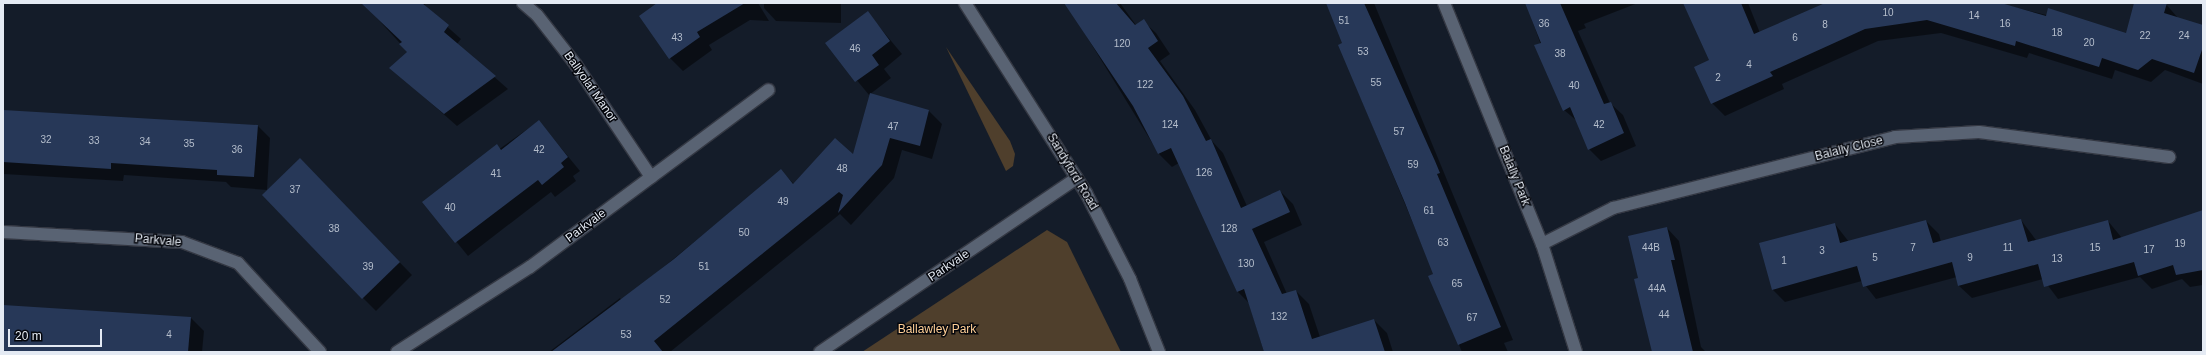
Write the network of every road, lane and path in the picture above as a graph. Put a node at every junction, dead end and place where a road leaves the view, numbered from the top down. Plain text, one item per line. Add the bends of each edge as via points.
1 (523, 3) edge
2 (965, 3) edge
3 (1444, 3) edge
4 (768, 90) dead end
5 (2169, 157) dead end
6 (651, 177) junction
7 (1077, 178) junction
8 (3, 232) edge
9 (1542, 244) junction
10 (320, 352) edge
11 (396, 352) edge
12 (820, 352) edge
13 (1159, 352) edge
14 (1576, 352) edge

1 - 6 street, Ballyolaf Manor via 538,15 576,65
2 - 7 street, Sandyford Road
3 - 9 street, Balally Park
4 - 6 street, Parkvale
5 - 9 street, Balally Close via 1979,132 1895,137 1613,208
6 - 11 street, Parkvale via 530,267
7 - 12 street, Parkvale
7 - 13 street, Sandyford Road via 1130,279
8 - 10 street, Parkvale via 182,242 238,263
9 - 14 street, Balally Park

